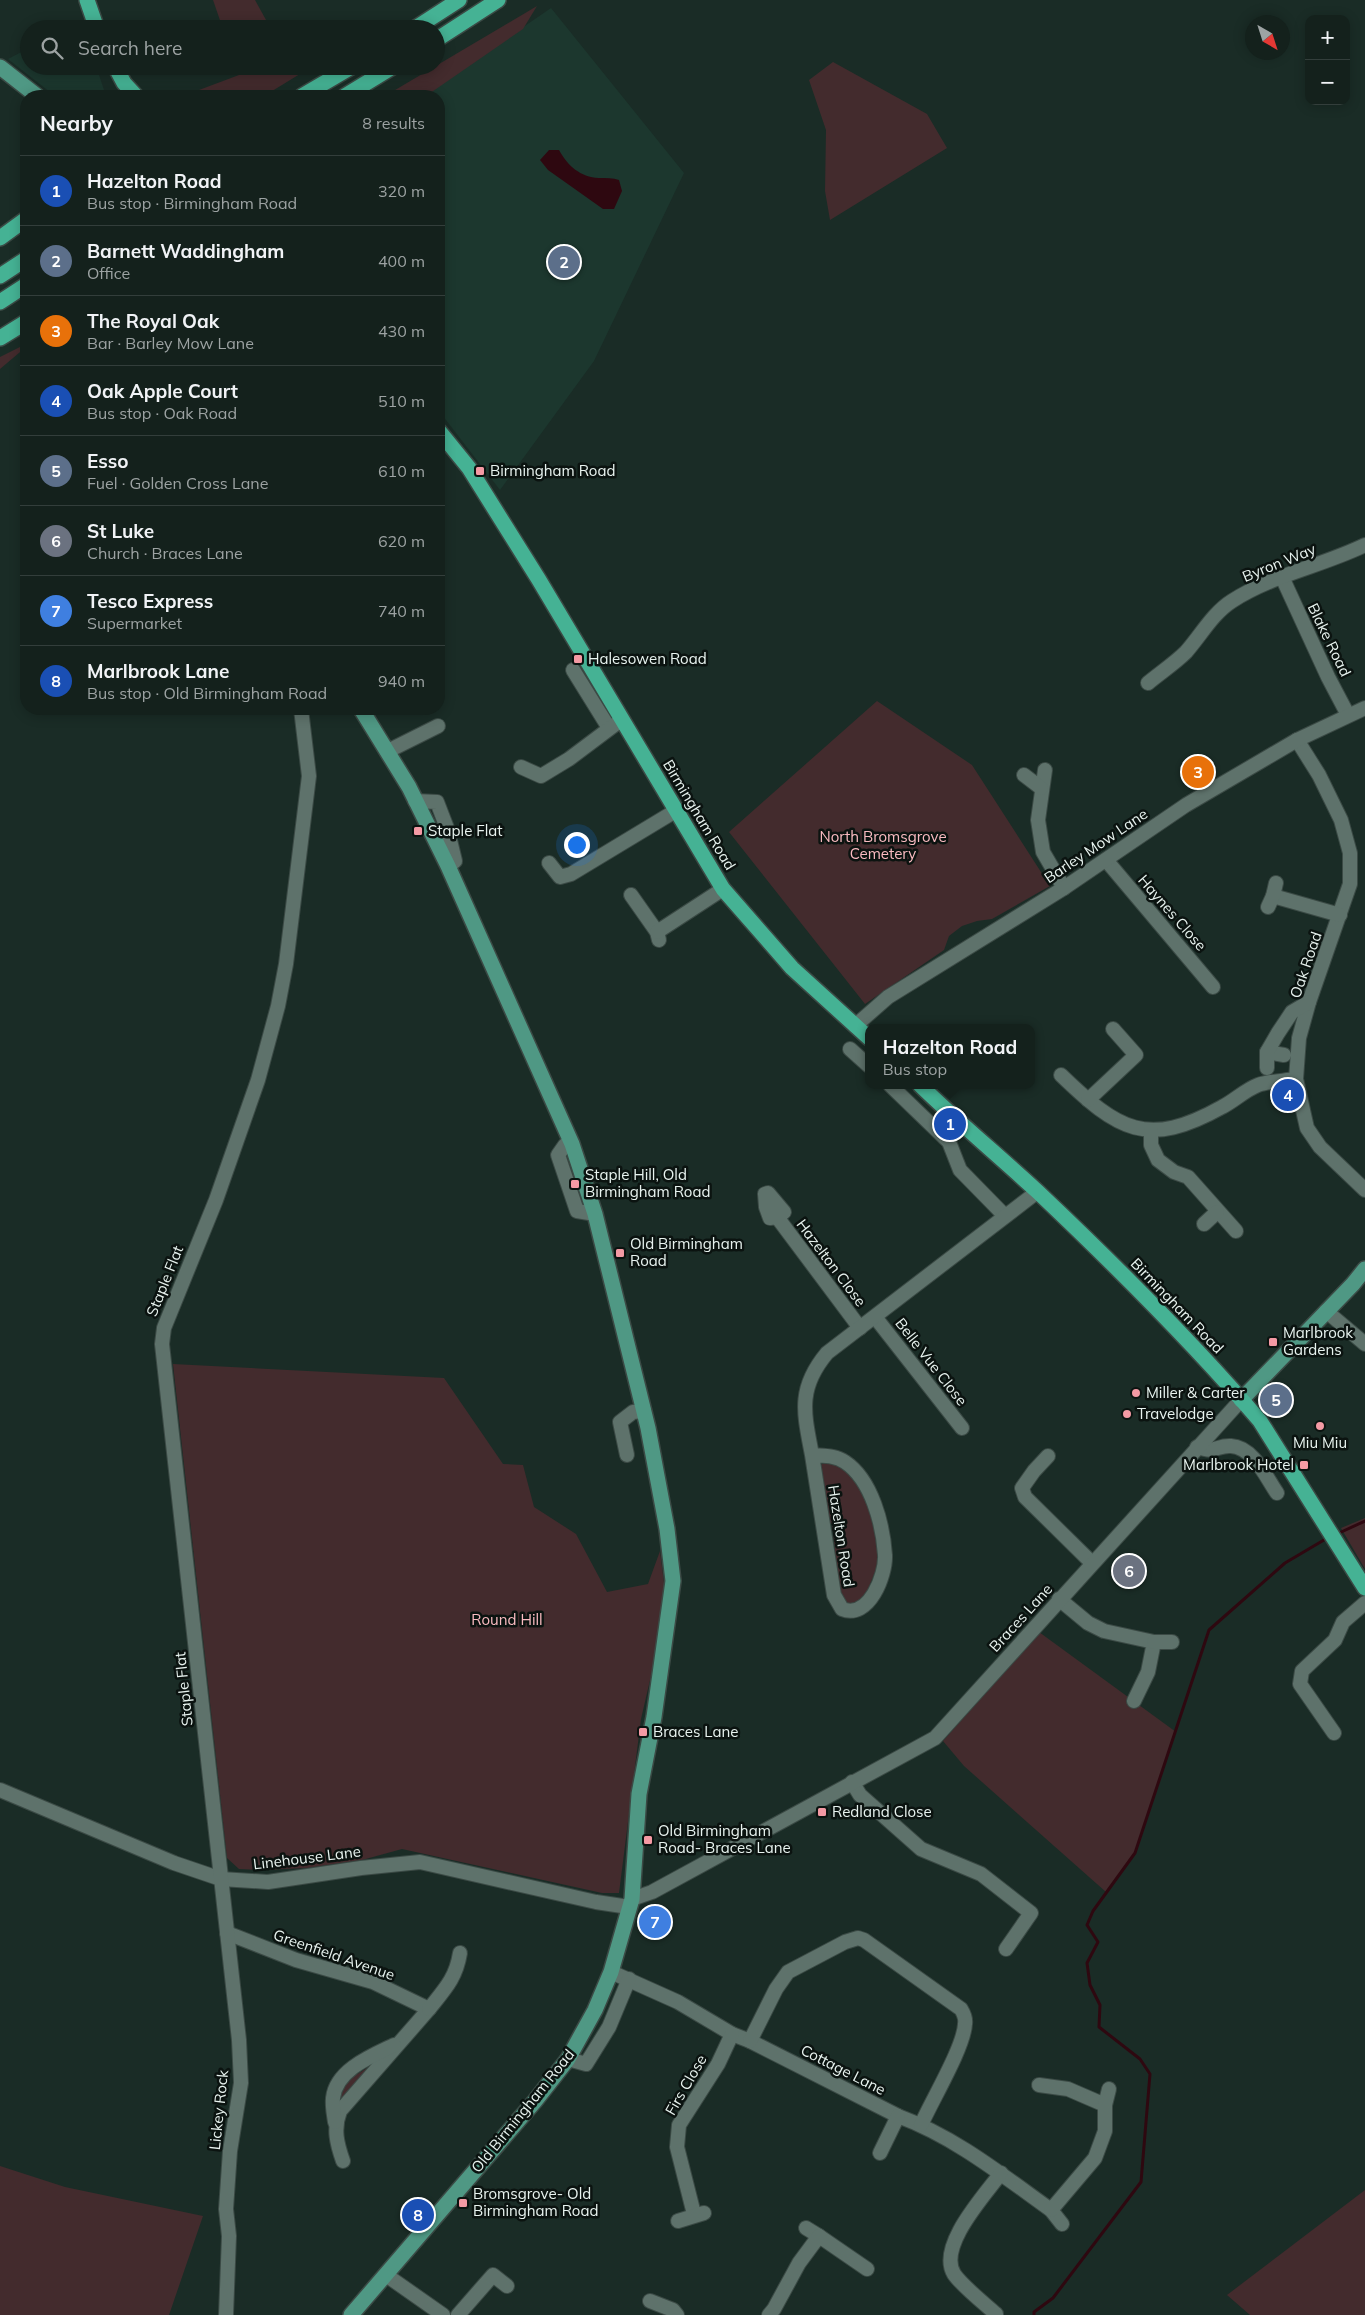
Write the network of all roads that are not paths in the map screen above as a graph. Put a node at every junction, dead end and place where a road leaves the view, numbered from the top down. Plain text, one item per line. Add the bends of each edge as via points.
1 (87, 0) edge
2 (459, 0) edge
3 (498, 0) edge
4 (95, 20) edge
5 (428, 20) edge
6 (445, 34) edge
7 (0, 67) edge
8 (119, 75) edge
9 (337, 75) edge
10 (379, 75) edge
11 (125, 89) edge
12 (29, 90) edge
13 (312, 90) edge
14 (355, 90) edge
15 (20, 223) edge
16 (0, 238) edge
17 (20, 263) edge
18 (0, 276) edge
19 (20, 289) edge
20 (0, 302) edge
21 (20, 326) edge
22 (0, 338) edge
23 (445, 438) edge
24 (1365, 545) edge
25 (1282, 577) junction
26 (573, 670) dead end
27 (1148, 683) dead end
28 (1365, 708) edge
29 (302, 715) edge
30 (365, 715) edge
31 (1348, 715) junction
32 (621, 720) junction
33 (438, 726) dead end
34 (609, 728) junction
35 (1296, 740) junction
36 (388, 751) junction
37 (521, 767) dead end
38 (1045, 770) dead end
39 (1024, 775) dead end
40 (1041, 788) junction
41 (677, 810) junction
42 (1106, 860) junction
43 (548, 863) dead end
44 (1064, 888) junction
45 (723, 889) junction
46 (1272, 895) dead end
47 (631, 896) dead end
48 (1340, 915) junction
49 (1214, 987) dead end
50 (1309, 1002) junction
51 (855, 1026) junction
52 (1113, 1029) dead end
53 (865, 1035) edge
54 (850, 1049) dead end
55 (1267, 1052) junction
56 (1284, 1055) dead end
57 (865, 1062) edge
58 (1267, 1068) dead end
59 (1061, 1075) dead end
60 (1296, 1079) junction
61 (894, 1089) edge
62 (924, 1089) edge
63 (1088, 1100) junction
64 (1151, 1131) junction
65 (1365, 1190) edge
66 (1037, 1192) junction
67 (1217, 1212) junction
68 (1005, 1216) junction
69 (777, 1217) dead end
70 (1204, 1224) dead end
71 (1236, 1231) dead end
72 (1365, 1269) edge
73 (1326, 1311) junction
74 (875, 1317) junction
75 (860, 1328) junction
76 (1365, 1344) edge
77 (1241, 1400) junction
78 (644, 1411) junction
79 (962, 1428) dead end
80 (1197, 1447) junction
81 (627, 1454) dead end
82 (812, 1455) junction
83 (1048, 1456) dead end
84 (1277, 1492) dead end
85 (1092, 1563) junction
86 (1365, 1588) edge
87 (1060, 1599) junction
88 (1365, 1603) edge
89 (1154, 1642) junction
90 (1172, 1642) dead end
91 (1134, 1701) dead end
92 (1334, 1733) dead end
93 (852, 1782) junction
94 (0, 1790) edge
95 (221, 1878) junction
96 (630, 1903) junction
97 (227, 1934) junction
98 (1006, 1949) dead end
99 (460, 1953) dead end
100 (611, 1972) junction
101 (629, 1979) junction
102 (430, 2008) junction
103 (732, 2034) junction
104 (402, 2041) junction
105 (750, 2041) junction
106 (568, 2059) junction
107 (1039, 2085) dead end
108 (1109, 2089) dead end
109 (1105, 2105) junction
110 (898, 2116) junction
111 (335, 2123) junction
112 (921, 2125) junction
113 (880, 2154) dead end
114 (343, 2162) dead end
115 (1000, 2173) junction
116 (1051, 2210) junction
117 (678, 2220) dead end
118 (1062, 2224) dead end
119 (806, 2228) dead end
120 (819, 2236) junction
121 (862, 2262) dead end
122 (386, 2275) junction
123 (507, 2286) dead end
124 (650, 2301) dead end
125 (996, 2314) edge
126 (226, 2315) edge
127 (351, 2315) edge
128 (443, 2315) edge
129 (458, 2315) edge
130 (677, 2315) edge
131 (768, 2315) edge

1 - 4 highway
2 - 5 highway
3 - 6 highway
7 - 12 main road
8 - 11 highway
9 - 13 highway
10 - 14 highway
15 - 16 highway
17 - 18 highway
19 - 20 highway
21 - 22 highway
23 - 32 highway, Birmingham Road via 498,513
24 - 25 street, Byron Way
25 - 27 street, Byron Way via 1230,602 1185,653
25 - 31 street, Blake Road
26 - 34 street
28 - 31 street, Barley Mow Lane
29 - 95 street, Staple Flat via 309,776 278,1006 258,1080 216,1200 164,1328 162,1344
30 - 36 main road, Old Birmingham Road
31 - 35 street, Barley Mow Lane
32 - 34 street
32 - 41 highway, Birmingham Road
33 - 36 street
34 - 37 street via 541,776
35 - 42 street, Barley Mow Lane via 1186,805
35 - 48 street, Oak Road via 1319,775 1346,831 1350,884
36 - 78 main road, Old Birmingham Road via 448,866 572,1144 595,1214
38 - 40 street
39 - 40 street
40 - 44 street via 1038,820 1043,852
41 - 43 street via 572,874 560,876
41 - 45 highway, Birmingham Road
42 - 44 street, Barley Mow Lane
42 - 49 street, Haynes Close
44 - 51 street, Barley Mow Lane via 888,997
45 - 47 street via 658,936
45 - 51 highway, Birmingham Road via 792,968
46 - 48 street
48 - 50 street, Oak Road
50 - 55 street via 1292,1012
50 - 60 street, Oak Road via 1299,1038
51 - 53 highway, Birmingham Road
52 - 63 street via 1136,1054
54 - 57 street
55 - 56 street
55 - 58 street
59 - 63 street
60 - 64 street via 1258,1085 1188,1124
60 - 65 street, Oak Road via 1307,1128 1320,1147
61 - 68 street via 948,1142 960,1170
62 - 66 highway, Birmingham Road
63 - 64 street via 1104,1113 1130,1126
64 - 67 street via 1151,1145 1158,1160 1174,1172 1188,1177
66 - 68 street, Hazelton Road
66 - 77 highway, Birmingham Road via 1155,1307
67 - 70 street
67 - 71 street
68 - 74 street, Hazelton Road
69 - 75 street, Hazelton Close
72 - 73 main road
73 - 76 street
73 - 77 main road
74 - 75 street, Hazelton Road
74 - 79 street, Belle Vue Close
75 - 82 street, Hazelton Road via 827,1353 808,1380 805,1416
77 - 80 street, Braces Lane
77 - 86 highway, Birmingham Road via 1260,1421
78 - 81 street via 633,1412 620,1422
78 - 96 main road, Old Birmingham Road via 668,1530 672,1581 654,1717 639,1794
80 - 84 street via 1209,1451 1230,1445 1242,1448
80 - 85 street, Braces Lane
82 - 82 street, Hazelton Road via 833,1456 846,1463 860,1476 873,1497 882,1529 885,1557 878,1584 868,1603 857,1610 842,1609 834,1596
83 - 85 street via 1026,1480 1023,1493
85 - 87 street, Braces Lane
87 - 89 street via 1088,1623 1104,1631
87 - 93 street, Braces Lane via 935,1738
88 - 92 street via 1343,1622 1335,1640 1302,1671 1300,1684
89 - 90 street
89 - 91 street via 1148,1672
93 - 96 street, Braces Lane
93 - 98 street via 860,1795 921,1850 981,1874 1031,1913
94 - 95 street, Linehouse Lane via 174,1863
95 - 96 street, Linehouse Lane via 268,1882 420,1862 596,1902
95 - 97 street, Lickey Rock
96 - 100 main road, Old Birmingham Road
97 - 102 street, Greenfield Avenue via 296,1960 373,1982
97 - 126 street, Lickey Rock via 241,2083 229,2161
99 - 102 street via 458,1969 451,1982
100 - 101 street, Cottage Lane
100 - 106 main road, Old Birmingham Road
101 - 103 street, Cottage Lane via 678,2002
101 - 106 street via 609,2027 586,2064
102 - 104 street
103 - 105 street, Cottage Lane
103 - 117 street, Firs Close via 718,2064 679,2124 677,2148 699,2214
104 - 111 street via 340,2111
104 - 111 street via 354,2067 337,2084 332,2099
105 - 110 street, Cottage Lane
105 - 112 street via 788,1972 845,1942 858,1938 864,1940 965,2015 961,2042
106 - 122 main road, Old Birmingham Road via 511,2131
107 - 109 street via 1068,2089
108 - 109 street
109 - 116 street via 1105,2131 1095,2158
110 - 112 street, Cottage Lane
110 - 113 street
111 - 114 street via 336,2144
112 - 115 street, Cottage Lane via 961,2146
115 - 116 street, Cottage Lane
115 - 125 street via 954,2239 950,2257 954,2274
116 - 118 street, Cottage Lane
119 - 120 street
120 - 121 street
120 - 131 street
122 - 127 main road, Old Birmingham Road
122 - 128 street
123 - 129 street via 494,2275
124 - 130 street via 673,2310

